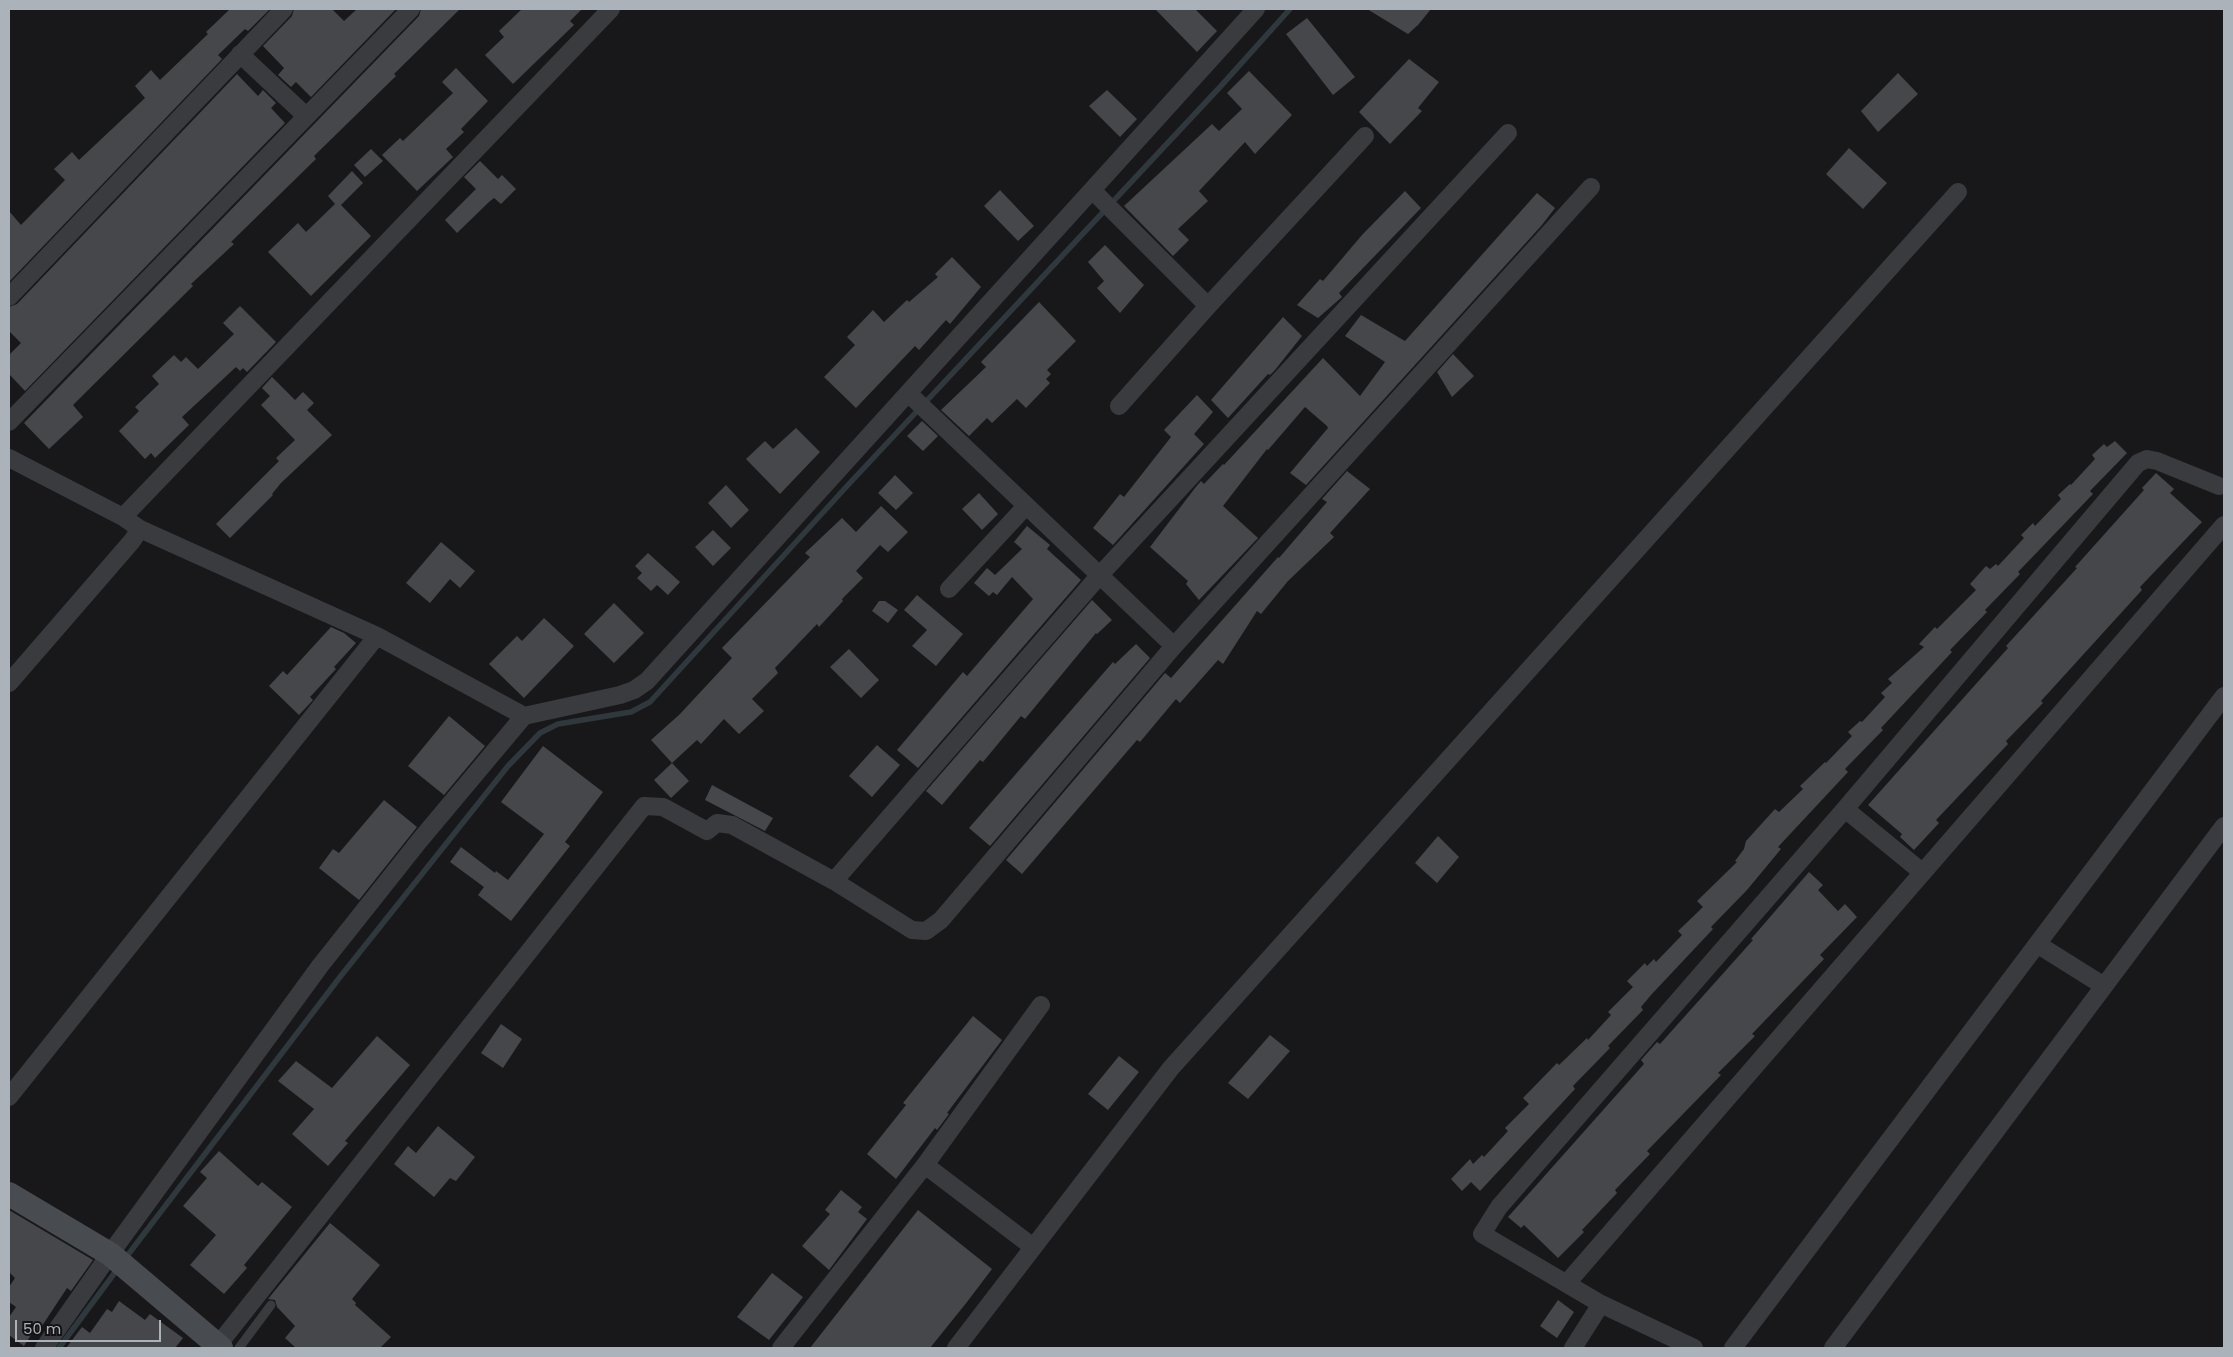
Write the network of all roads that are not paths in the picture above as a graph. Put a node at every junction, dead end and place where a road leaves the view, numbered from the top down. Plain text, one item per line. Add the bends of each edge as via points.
1 (284, 9) edge
2 (411, 9) edge
3 (611, 9) edge
4 (1256, 9) edge
5 (240, 54) junction
6 (306, 116) junction
7 (1508, 133) dead end
8 (1366, 136) dead end
9 (1591, 188) dead end
10 (1958, 192) dead end
11 (1100, 198) junction
12 (9, 296) edge
13 (1208, 306) junction
14 (917, 402) junction
15 (1119, 406) dead end
16 (9, 422) edge
17 (9, 458) edge
18 (2222, 483) edge
19 (1026, 506) junction
20 (124, 517) junction
21 (2224, 525) edge
22 (140, 529) junction
23 (1099, 576) junction
24 (949, 589) dead end
25 (377, 636) junction
26 (1174, 646) junction
27 (9, 683) edge
28 (2224, 696) edge
29 (524, 716) junction
30 (1846, 809) junction
31 (2224, 826) edge
32 (1922, 872) junction
33 (834, 882) junction
34 (2037, 944) junction
35 (2104, 986) junction
36 (1042, 1005) dead end
37 (9, 1097) edge
38 (925, 1165) junction
39 (9, 1194) edge
40 (1033, 1247) junction
41 (118, 1260) junction
42 (1567, 1284) junction
43 (1601, 1304) junction
44 (271, 1305) dead end
45 (226, 1347) edge
46 (44, 1348) edge
47 (781, 1348) edge
48 (956, 1348) edge
49 (1572, 1348) edge
50 (1694, 1348) edge
51 (1733, 1348) edge
52 (1833, 1348) edge

1 - 5 street
2 - 6 street
3 - 20 street
4 - 11 street
5 - 6 street
5 - 12 street
6 - 16 street
7 - 23 street
8 - 13 street
9 - 26 street
10 - 40 street via 1171,1068
11 - 13 street
11 - 14 street
13 - 15 street
14 - 19 street
14 - 29 street via 647,681 620,695
17 - 20 street
18 - 30 street via 2157,461 2147,459 2138,463
19 - 23 street
19 - 24 street
20 - 22 street
21 - 32 street
22 - 25 street
22 - 27 street
23 - 26 street
23 - 33 street
25 - 29 street
25 - 37 street
26 - 33 street via 941,920 926,931 912,930
28 - 34 street
29 - 41 street via 320,966
30 - 32 street
30 - 42 street via 1499,1207 1482,1234
31 - 35 street
32 - 42 street
33 - 45 street via 732,825 717,823 707,832 663,807 644,806
34 - 35 street
34 - 51 street
35 - 52 street
36 - 38 street
38 - 40 street
38 - 47 street
39 - 41 street
40 - 48 street
41 - 45 street
41 - 46 street
42 - 43 street
43 - 49 street
43 - 50 street
44 - 45 lane

